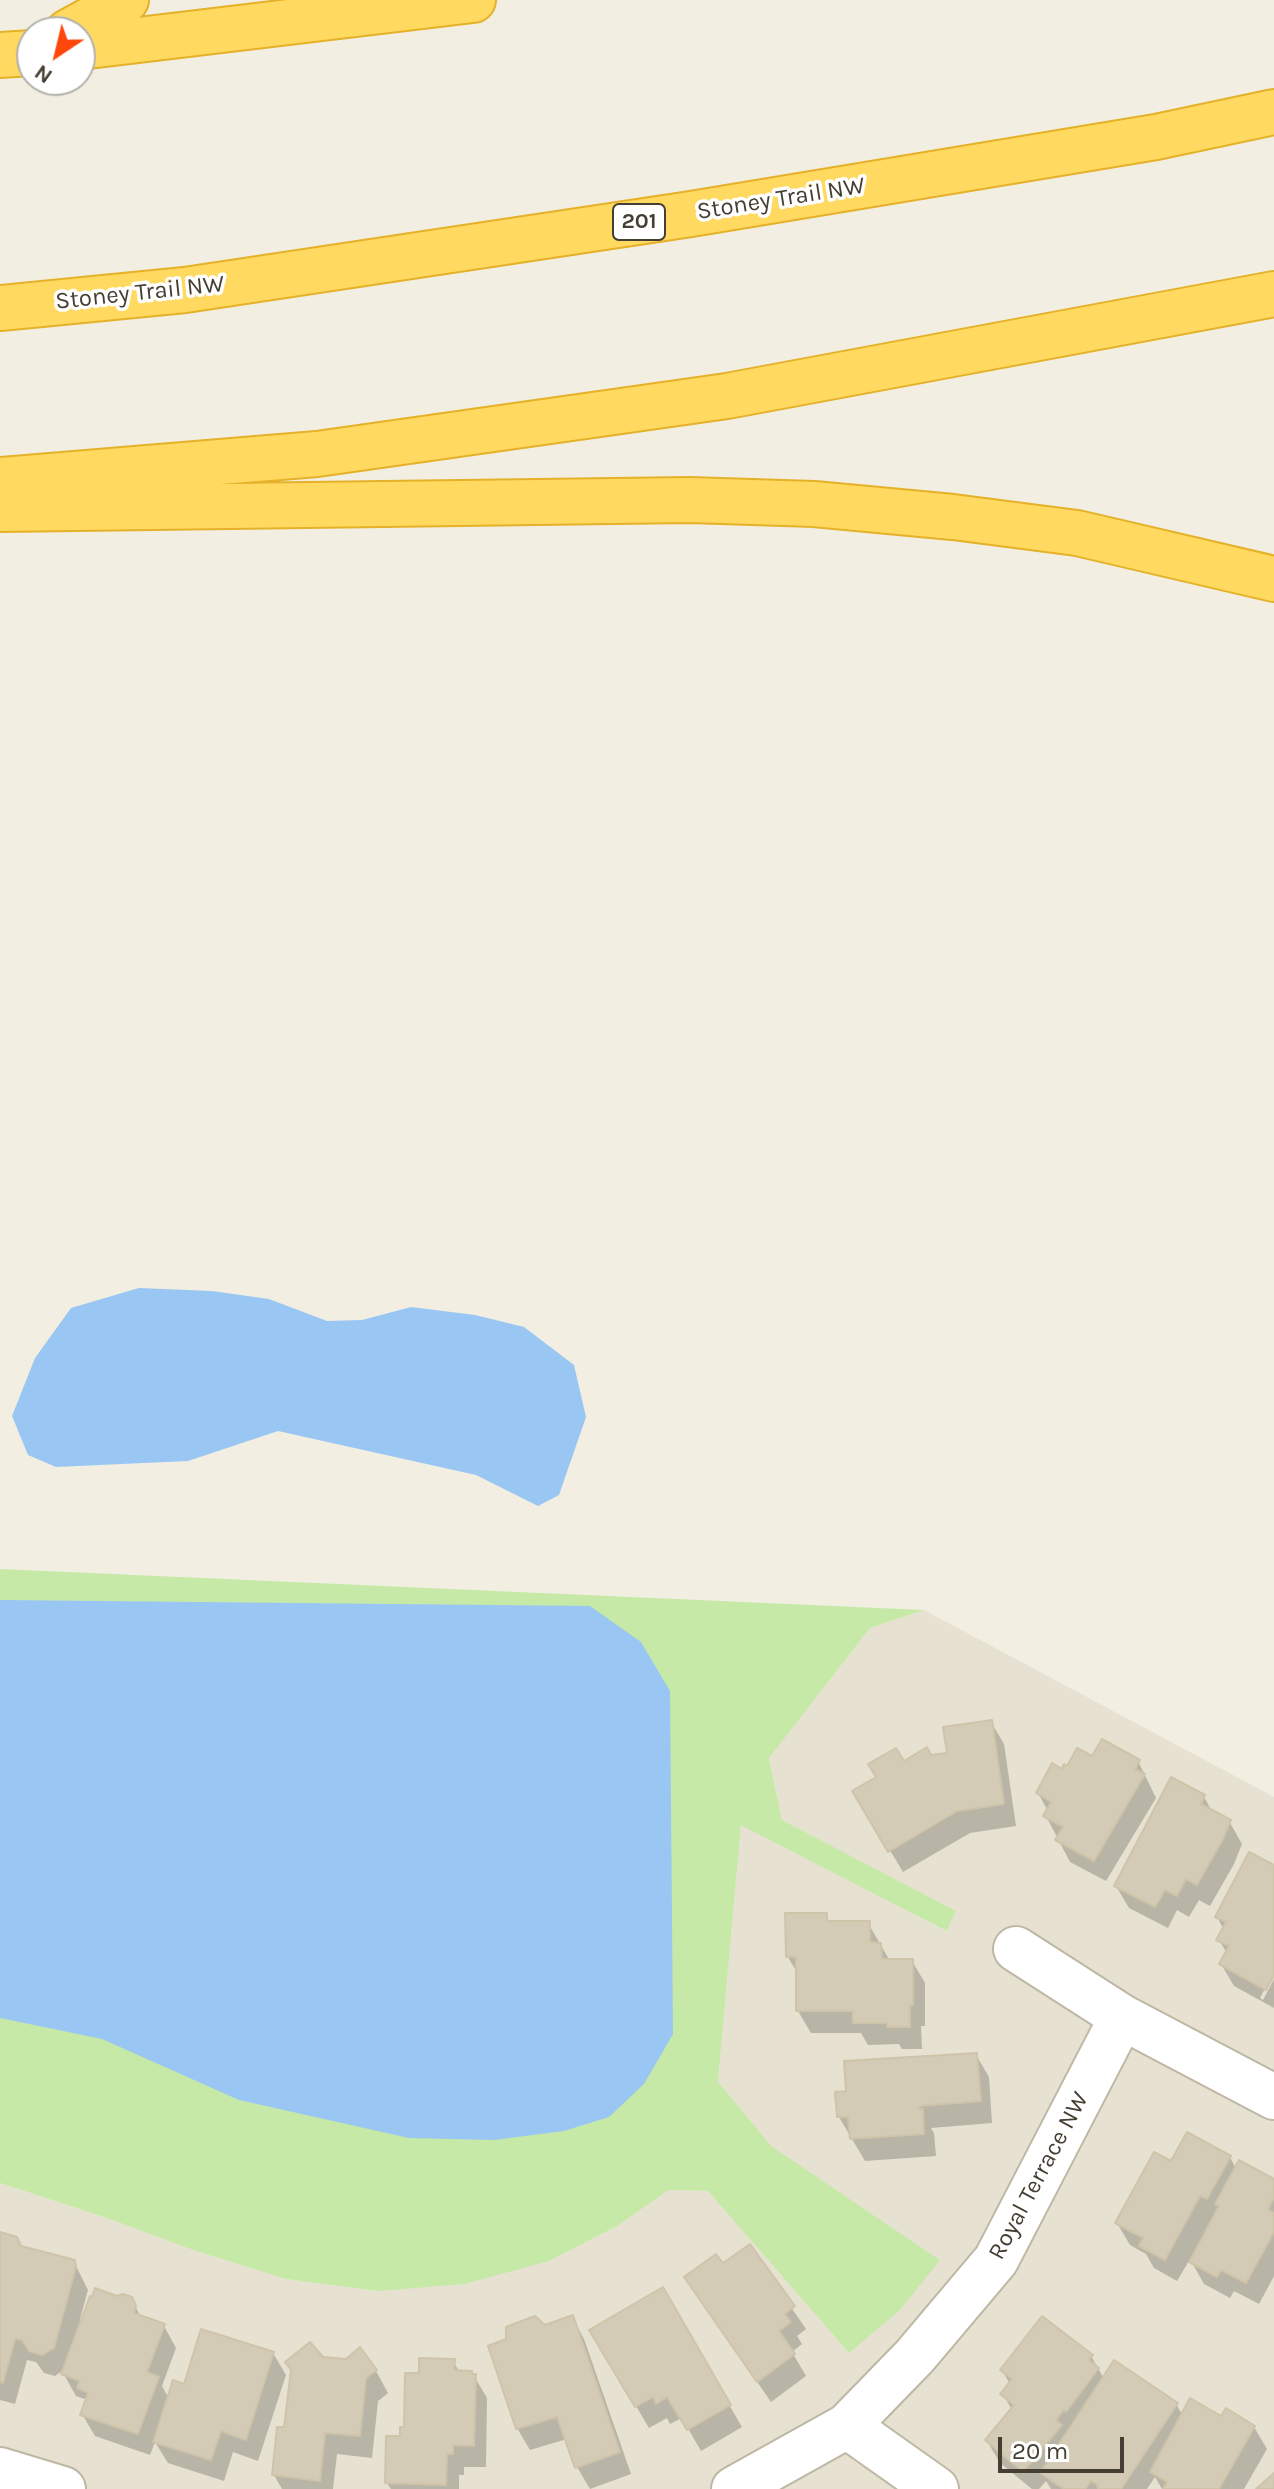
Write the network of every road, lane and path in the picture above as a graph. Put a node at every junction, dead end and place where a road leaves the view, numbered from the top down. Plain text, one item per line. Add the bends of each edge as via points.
1 (126, 0) edge
2 (473, 0) edge
3 (96, 17) edge
4 (96, 45) edge
5 (1274, 112) edge
6 (1274, 294) edge
7 (0, 308) edge
8 (0, 480) edge
9 (0, 509) edge
10 (1274, 579) edge
11 (1016, 1949) dead end
12 (1122, 2017) junction
13 (1274, 2097) edge
14 (847, 2426) junction
15 (0, 2470) edge
16 (63, 2489) edge
17 (734, 2489) edge
18 (936, 2489) edge

1 - 3 highway
2 - 4 highway
5 - 7 highway, Stoney Trail NW / 201 via 1156,137 691,214 185,290
6 - 8 highway via 727,396 317,454
9 - 10 highway via 675,500 814,504 1077,533
11 - 12 street
12 - 13 street
12 - 14 street, Royal Terrace NW via 996,2260
14 - 17 street, Royal Terrace NW
14 - 18 street
15 - 16 street

